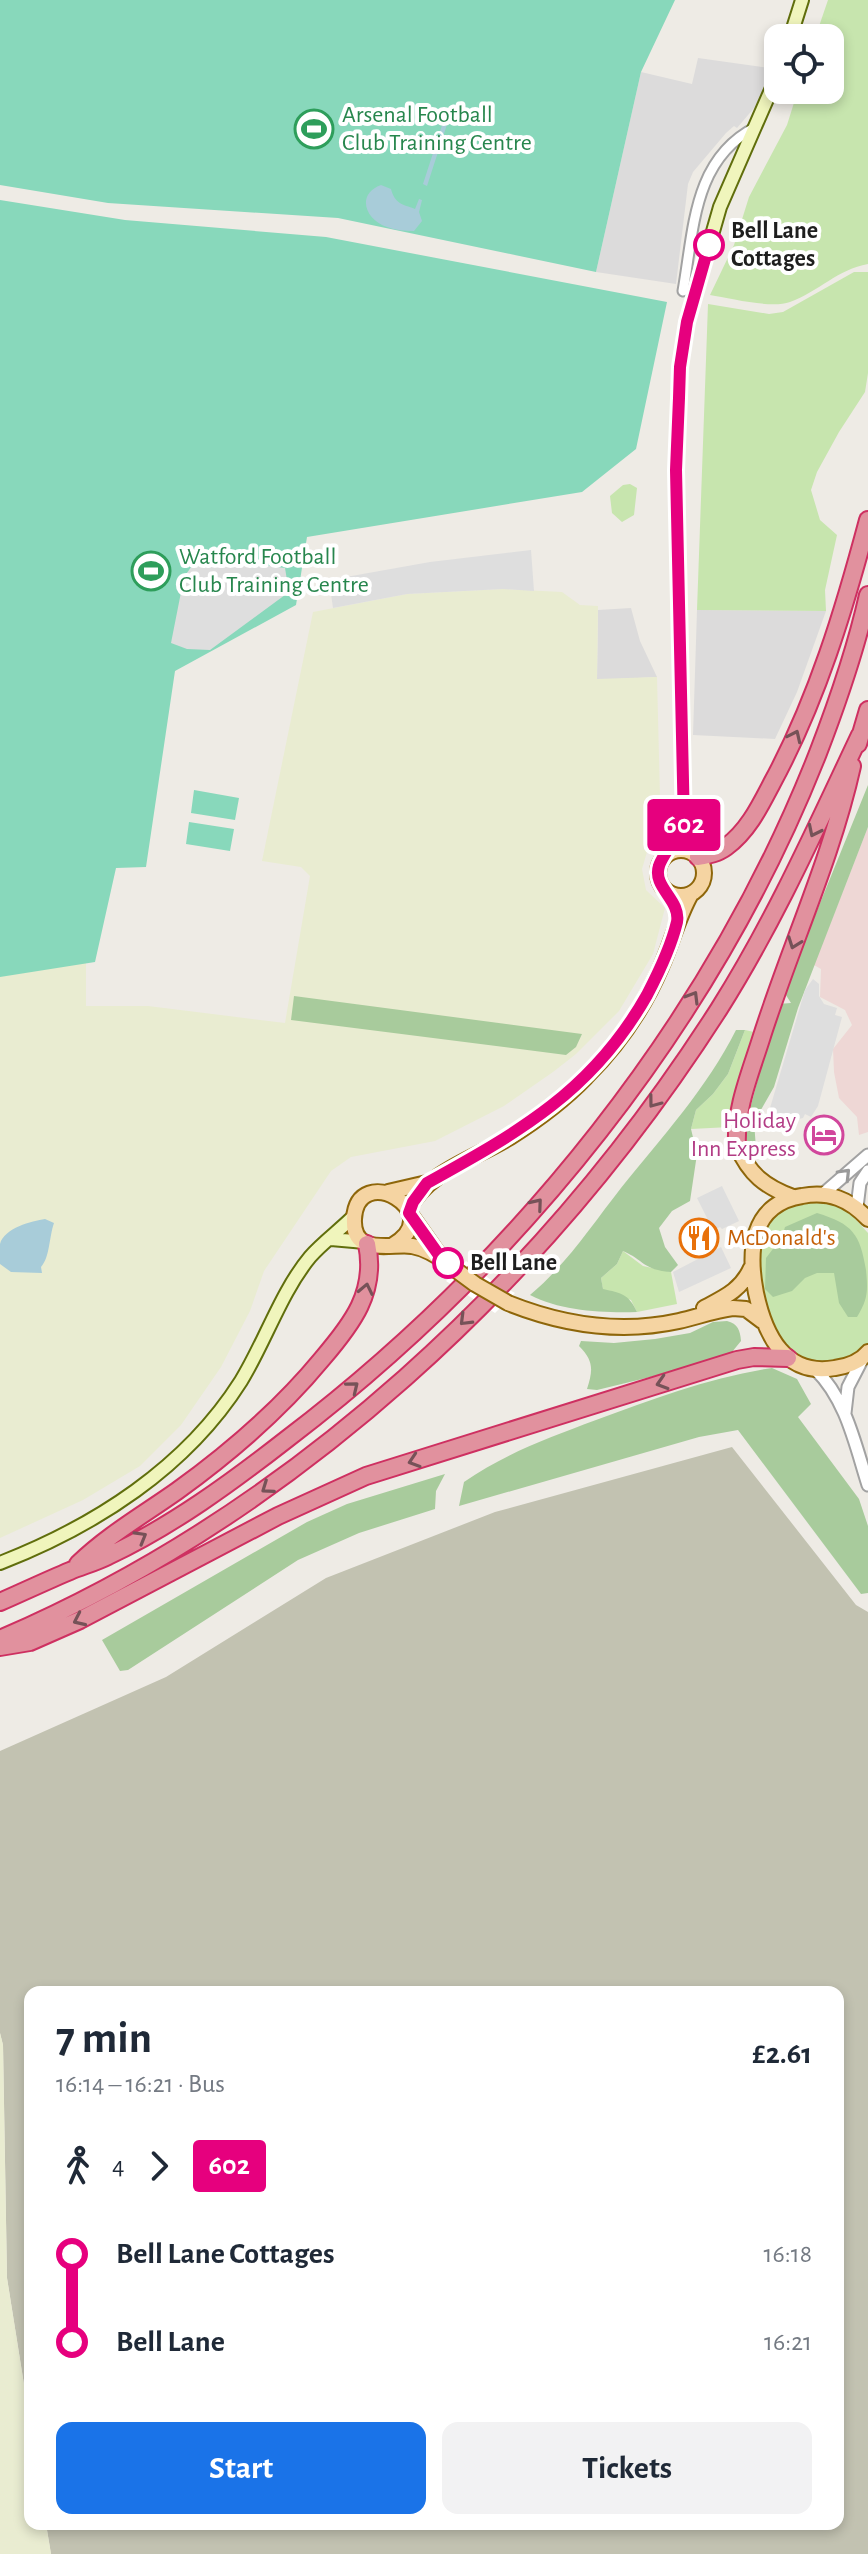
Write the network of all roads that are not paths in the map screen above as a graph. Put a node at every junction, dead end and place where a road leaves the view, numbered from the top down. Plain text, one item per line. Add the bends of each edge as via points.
1 (802, 0) edge
2 (794, 24) edge
3 (766, 104) edge
4 (757, 126) junction
5 (683, 291) dead end
6 (868, 520) edge
7 (868, 595) edge
8 (868, 710) edge
9 (860, 735) junction
10 (684, 825) junction
11 (667, 854) junction
12 (695, 855) junction
13 (669, 893) junction
14 (691, 894) junction
15 (678, 917) junction
16 (737, 1146) joint
17 (868, 1155) edge
18 (868, 1171) edge
19 (427, 1183) junction
20 (388, 1192) junction
21 (823, 1194) junction
22 (793, 1197) junction
23 (857, 1207) junction
24 (409, 1212) junction
25 (354, 1216) junction
26 (868, 1219) edge
27 (331, 1239) junction
28 (366, 1243) junction
29 (393, 1245) junction
30 (441, 1258) junction
31 (751, 1268) junction
32 (678, 1321) junction
33 (762, 1321) junction
34 (866, 1355) edge
35 (788, 1358) junction
36 (815, 1369) junction
37 (845, 1415) junction
38 (868, 1485) edge
39 (0, 1563) edge
40 (71, 1570) junction
41 (0, 1602) edge
42 (0, 1639) edge
43 (0, 1647) edge

1 - 2 main road
3 - 4 main road
4 - 5 street via 738,136 706,176
4 - 10 main road via 720,207 687,322 680,367 676,470
12 -> 6 highway via 724,849 735,839 781,766 845,608
40 -> 7 highway via 108,1556 187,1510 368,1374 511,1235 605,1123 678,1023 771,858 840,694
8 - 9 highway
9 -> 16 highway via 841,817 747,1081 738,1113
9 -> 42 highway via 790,883 718,1010 626,1140 515,1269 403,1380 289,1472 169,1553
10 - 11 main road
10 - 12 main road
11 - 12 main road via 680,850
11 - 13 main road via 658,877
12 - 14 main road via 703,877
13 - 14 main road
13 - 15 main road
14 - 15 main road
15 - 19 main road via 660,970 636,1013 586,1077 509,1138
16 - 22 main road via 757,1179
21 -> 17 street
18 - 23 street via 860,1183
19 - 20 main road
19 - 24 main road
20 - 24 main road
20 - 25 main road via 363,1200
21 - 22 main road
21 - 23 main road
22 - 31 main road via 763,1219 753,1239
23 - 26 main road
24 - 29 main road via 406,1234
24 - 30 main road
25 - 27 main road
25 - 28 main road via 357,1233
27 - 28 main road
27 - 39 main road via 304,1264 242,1380 191,1444 109,1507
28 - 29 main road
40 -> 28 highway via 102,1541 221,1459 313,1370 363,1303 369,1281
29 - 30 main road
30 - 32 main road, bridge via 475,1284 536,1314 598,1328
31 - 32 main road via 735,1291
31 - 33 main road
32 - 33 main road via 733,1308 746,1309
33 - 35 main road
34 - 36 main road via 847,1366
34 - 37 street via 848,1387
35 - 36 main road
35 -> 43 highway via 737,1360 366,1476 80,1620 30,1642
36 - 37 street via 831,1384
37 - 38 street
40 - 41 highway

